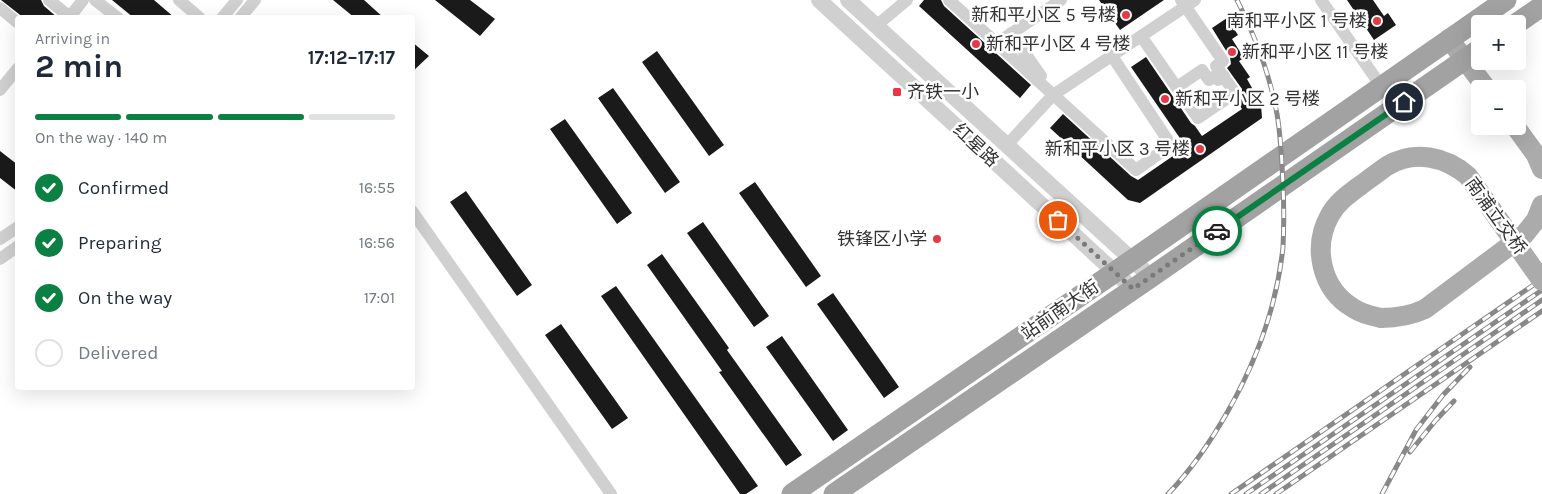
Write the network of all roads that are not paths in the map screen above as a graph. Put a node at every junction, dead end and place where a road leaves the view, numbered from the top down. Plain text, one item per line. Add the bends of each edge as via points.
1 (50, 0) edge
2 (83, 0) edge
3 (95, 0) edge
4 (179, 0) edge
5 (237, 0) edge
6 (255, 0) edge
7 (819, 0) edge
8 (848, 0) edge
9 (907, 0) edge
10 (949, 0) edge
11 (1062, 0) edge
12 (1321, 0) edge
13 (1506, 0) edge
14 (1187, 2) edge
15 (1542, 6) edge
16 (0, 8) edge
17 (68, 15) edge
18 (72, 15) edge
19 (114, 15) edge
20 (196, 15) edge
21 (224, 15) edge
22 (242, 15) edge
23 (1526, 17) edge
24 (15, 20) edge
25 (876, 26) junction
26 (1011, 33) junction
27 (1141, 36) junction
28 (1450, 39) junction
29 (996, 43) junction
30 (1471, 53) edge
31 (1471, 55) edge
32 (1112, 56) junction
33 (15, 72) edge
34 (1224, 76) junction
35 (1381, 86) junction
36 (1177, 87) junction
37 (0, 90) edge
38 (1053, 95) junction
39 (1522, 135) edge
40 (1007, 146) junction
41 (1542, 169) edge
42 (1542, 205) edge
43 (415, 215) edge
44 (15, 229) edge
45 (0, 239) edge
46 (15, 248) edge
47 (0, 259) edge
48 (1133, 260) junction
49 (1115, 272) junction
50 (1151, 277) junction
51 (1542, 281) edge
52 (1133, 289) junction
53 (611, 494) edge
54 (792, 494) edge
55 (834, 494) edge

1 - 17 street
2 - 18 street
3 - 19 street
4 - 20 street
5 - 21 street
6 - 22 street
7 - 49 street, 红星路
8 - 25 street, 红星路
9 - 25 street
10 - 29 street
11 - 26 street
12 - 35 street
13 - 28 highway, 站前南大街
14 - 27 street
14 - 34 street via 1223,61 1216,66
15 - 23 highway
16 - 24 street
25 - 40 street, 红星路
26 - 29 street
26 - 38 street
27 - 32 street
27 - 36 street
28 - 30 main road
28 - 35 highway, 站前南大街
29 - 38 street
31 - 50 highway, 站前南大街
32 - 38 street
32 - 38 street via 1171,145 1136,170
33 - 37 street
34 - 36 street via 1209,80 1202,70
34 - 36 street via 1235,93 1198,118
35 - 48 highway, 站前南大街
38 - 40 street
39 - 41 main road
40 - 48 street, 红星路
42 - 51 main road, 南浦立交桥, bridge via 1536,220 1524,235 1425,309 1415,314 1382,318 1352,308 1330,285 1320,256 1324,227 1340,202 1388,165 1420,157 1441,160 1468,176
43 - 53 street
44 - 45 street
46 - 47 street
48 - 49 highway, 站前南大街
48 - 50 street, 红星路
49 - 52 street, 红星路
49 - 54 highway, 站前南大街
50 - 52 highway, 站前南大街
52 - 55 highway, 站前南大街

